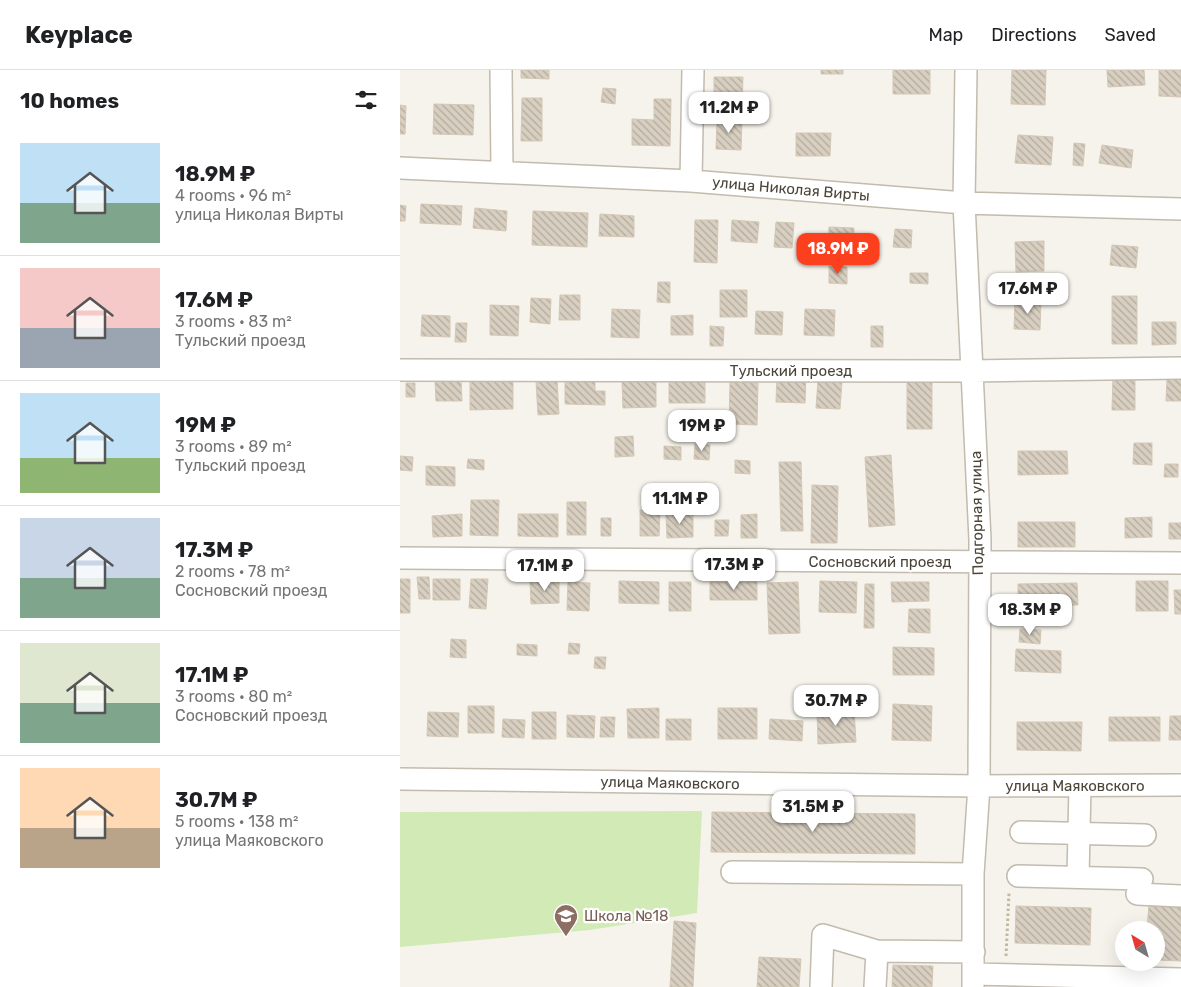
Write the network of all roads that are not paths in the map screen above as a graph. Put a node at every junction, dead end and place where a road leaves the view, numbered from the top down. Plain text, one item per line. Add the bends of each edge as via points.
1 (501, 70) edge
2 (693, 70) edge
3 (966, 70) edge
4 (400, 168) edge
5 (502, 172) junction
6 (691, 181) junction
7 (964, 203) junction
8 (1181, 209) edge
9 (1181, 368) edge
10 (400, 370) edge
11 (971, 371) junction
12 (400, 558) edge
13 (979, 562) junction
14 (1181, 563) edge
15 (400, 779) edge
16 (1181, 785) edge
17 (979, 786) junction
18 (1080, 786) junction
19 (1021, 832) dead end
20 (1079, 833) junction
21 (1145, 835) dead end
22 (732, 872) dead end
23 (973, 874) junction
24 (1018, 876) dead end
25 (1078, 877) junction
26 (1181, 896) edge
27 (877, 951) junction
28 (974, 952) junction
29 (1181, 979) edge
30 (973, 981) edge
31 (1109, 982) edge
32 (821, 987) edge
33 (875, 987) edge

1 - 5 street
2 - 6 street
3 - 7 street, Подгорная улица
4 - 5 street, улица Николая Вирты
5 - 6 street, улица Николая Вирты
6 - 7 street, улица Николая Вирты
7 - 8 street, улица Николая Вирты
7 - 11 street, Подгорная улица
9 - 11 street, Тульский проезд
10 - 11 street, Тульский проезд
11 - 13 street, Подгорная улица
12 - 13 street, Сосновский проезд
13 - 14 street, Сосновский проезд
13 - 17 street, Подгорная улица
15 - 17 street, улица Маяковского
16 - 18 street, улица Маяковского
17 - 18 street, улица Маяковского
17 - 23 street, Подгорная улица
18 - 20 street
19 - 20 street
20 - 21 street
20 - 25 street
22 - 23 street
23 - 28 street, Подгорная улица
24 - 25 street
25 - 26 street
27 - 28 street
27 - 32 street via 823,935
27 - 33 street
28 - 30 street, Подгорная улица
29 - 31 street
30 - 31 street

